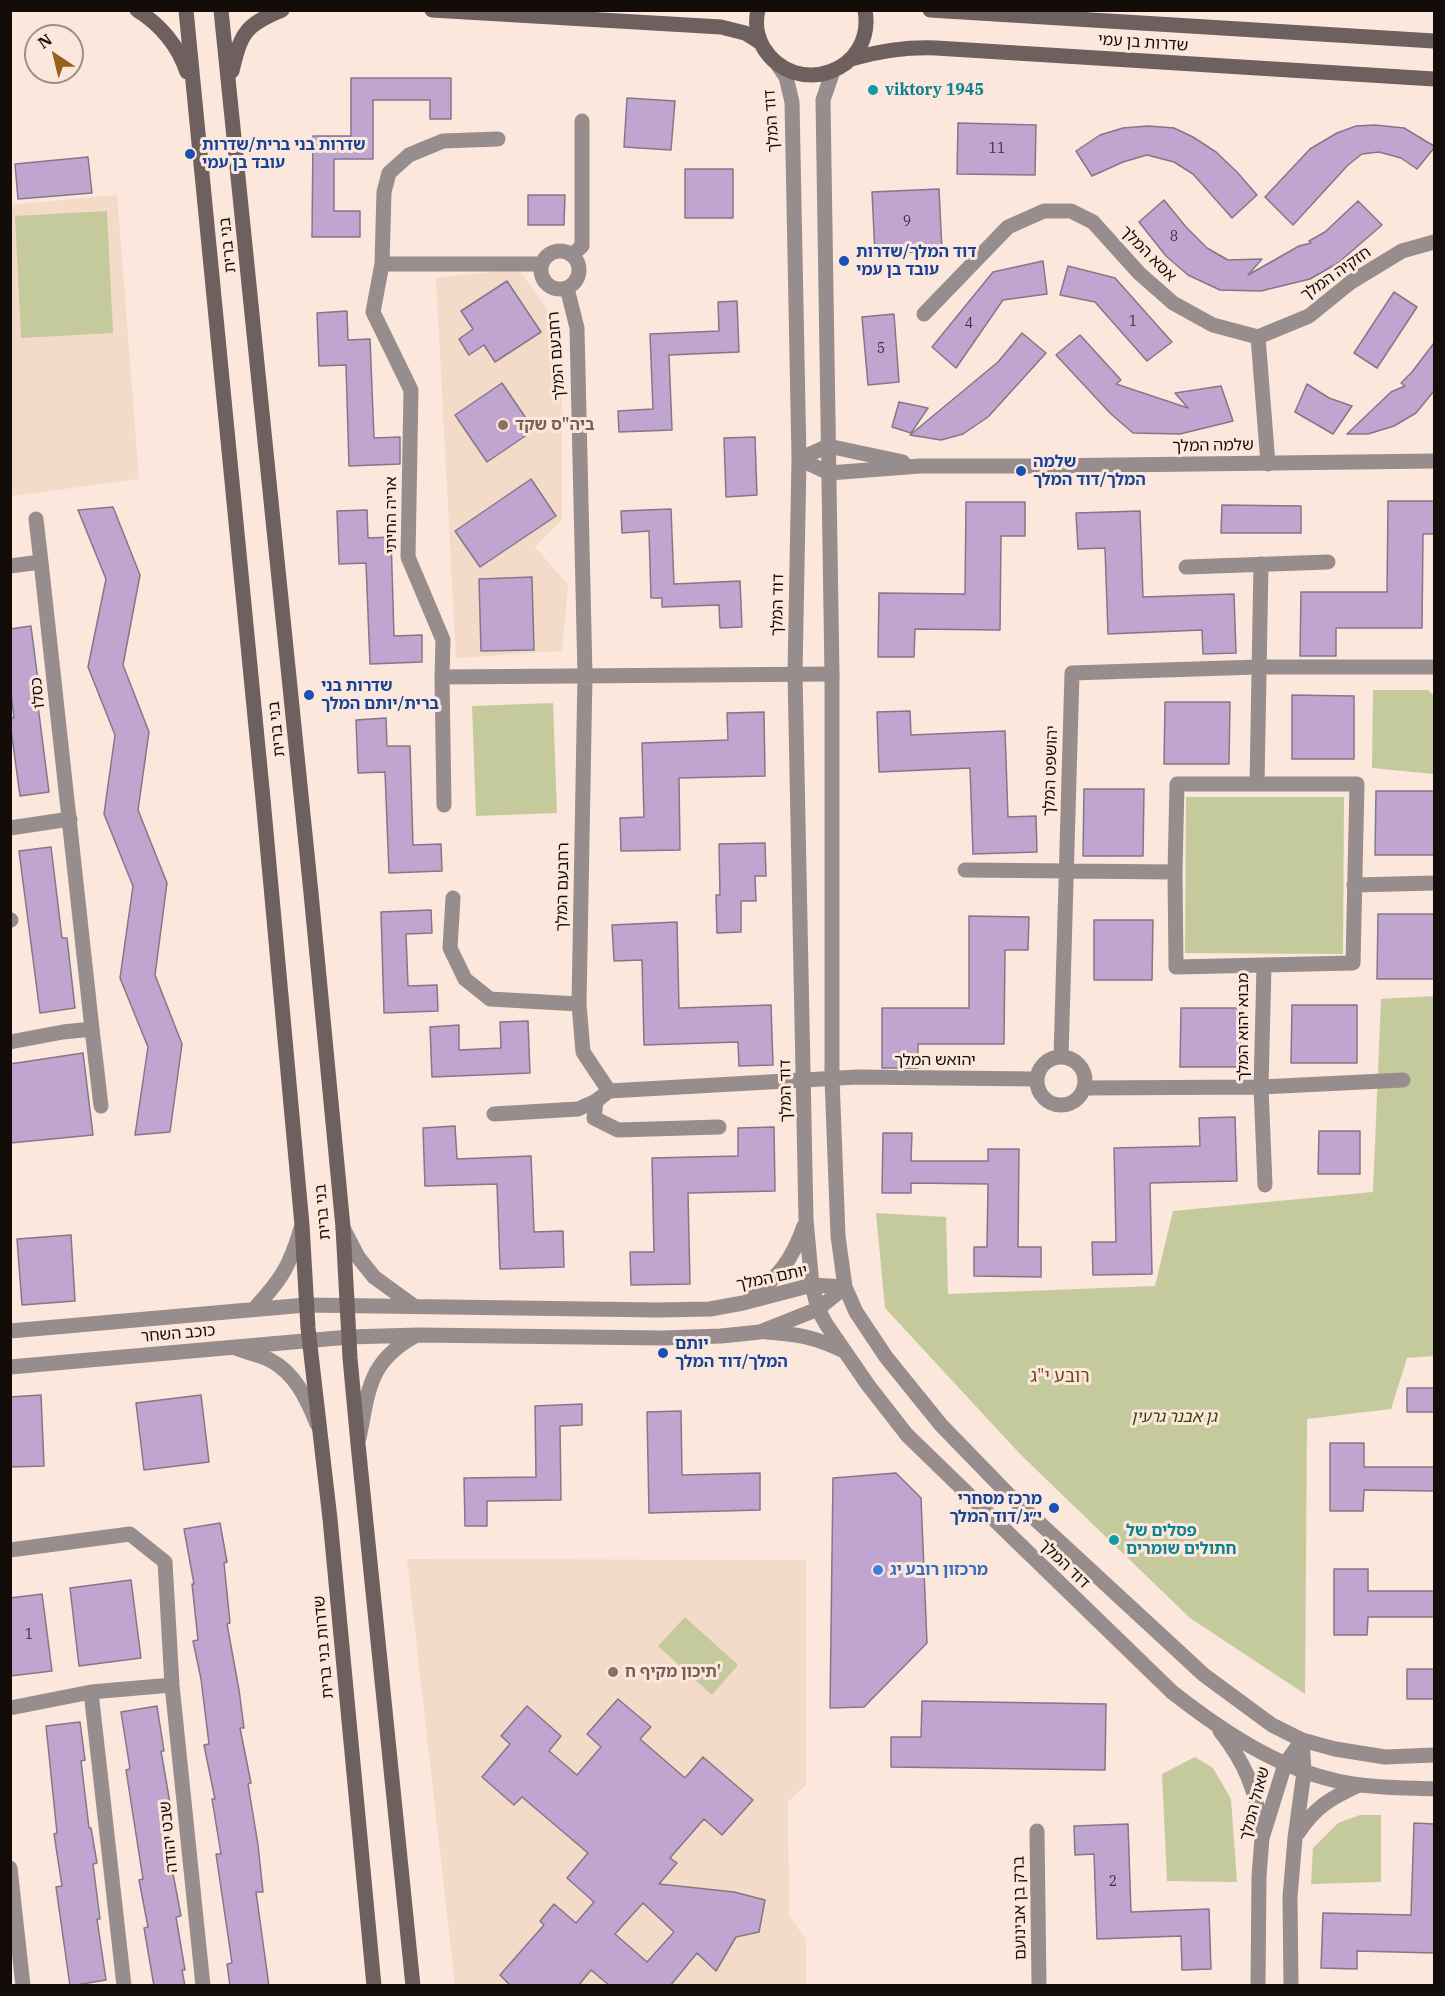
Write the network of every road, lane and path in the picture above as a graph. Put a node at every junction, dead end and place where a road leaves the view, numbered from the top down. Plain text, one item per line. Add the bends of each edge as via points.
1 (137, 10) edge
2 (186, 10) edge
3 (221, 10) edge
4 (282, 10) edge
5 (432, 10) edge
6 (758, 10) edge
7 (865, 10) edge
8 (930, 10) edge
9 (1434, 41) edge
10 (761, 43) junction
11 (851, 59) junction
12 (778, 65) junction
13 (833, 71) junction
14 (1434, 79) edge
15 (230, 80) junction
16 (194, 89) junction
17 (582, 121) dead end
18 (498, 139) dead end
19 (1434, 242) edge
20 (572, 255) junction
21 (382, 264) junction
22 (542, 264) junction
23 (567, 288) junction
24 (924, 314) dead end
25 (1258, 337) junction
26 (828, 447) junction
27 (799, 459) junction
28 (1434, 461) edge
29 (1268, 464) junction
30 (920, 466) junction
31 (829, 473) junction
32 (36, 519) dead end
33 (41, 562) junction
34 (1328, 562) dead end
35 (1261, 564) junction
36 (10, 566) edge
37 (1186, 567) dead end
38 (1258, 667) junction
39 (1434, 667) edge
40 (795, 674) junction
41 (832, 674) junction
42 (585, 675) junction
43 (442, 677) junction
44 (1257, 784) junction
45 (444, 805) dead end
46 (70, 819) junction
47 (10, 828) edge
48 (965, 870) dead end
49 (1066, 872) junction
50 (1175, 872) junction
51 (1434, 883) edge
52 (1354, 885) junction
53 (453, 898) dead end
54 (1264, 966) junction
55 (579, 1004) junction
56 (92, 1029) junction
57 (10, 1042) edge
58 (1061, 1058) junction
59 (832, 1078) junction
60 (1037, 1079) junction
61 (804, 1080) junction
62 (1403, 1080) dead end
63 (1261, 1087) junction
64 (1084, 1088) junction
65 (609, 1091) junction
66 (596, 1101) junction
67 (101, 1106) dead end
68 (494, 1114) dead end
69 (719, 1127) dead end
70 (1265, 1185) dead end
71 (806, 1220) junction
72 (302, 1225) junction
73 (343, 1227) junction
74 (812, 1286) junction
75 (845, 1287) junction
76 (743, 1303) junction
77 (306, 1305) junction
78 (348, 1306) junction
79 (414, 1306) junction
80 (254, 1309) junction
81 (818, 1309) junction
82 (10, 1331) edge
83 (760, 1332) junction
84 (418, 1335) junction
85 (349, 1336) junction
86 (310, 1340) junction
87 (233, 1347) junction
88 (844, 1351) junction
89 (10, 1367) edge
90 (320, 1431) junction
91 (358, 1444) junction
92 (10, 1550) edge
93 (171, 1685) junction
94 (91, 1692) junction
95 (10, 1708) edge
96 (1217, 1727) junction
97 (1302, 1740) junction
98 (1434, 1755) edge
99 (1285, 1764) junction
100 (1304, 1772) junction
101 (1359, 1785) junction
102 (1434, 1789) edge
103 (1037, 1831) dead end
104 (1262, 1838) junction
105 (1295, 1838) junction
106 (10, 1868) edge
107 (23, 1986) edge
108 (124, 1986) edge
109 (203, 1986) edge
110 (374, 1986) edge
111 (412, 1986) edge
112 (1039, 1986) edge
113 (1258, 1986) edge
114 (1291, 1986) edge

1 - 16 main road via 165,33 183,60
2 - 16 main road, בני ברית
3 - 15 main road, בני ברית
4 - 15 main road via 253,23 244,34
5 - 10 main road via 721,27 745,33
6 - 10 main road
7 - 11 main road via 863,38
8 - 9 main road
10 - 12 main road
11 - 13 main road
11 - 14 main road, שדרות בן עמי via 906,47 936,48
12 - 13 main road via 804,75
12 - 27 street, דוד המלך via 786,77 792,102
13 - 26 street, דוד המלך via 823,100
15 - 73 main road, בני ברית
16 - 72 main road, בני ברית
17 - 20 street via 582,246
18 - 21 street, אריה החיתי via 443,141 409,155 389,173 384,192
19 - 25 street, חזקיה המלך via 1402,251 1351,282 1309,316
20 - 22 street via 555,252
20 - 23 street via 579,274
21 - 22 street
21 - 43 street, אריה החיתי via 373,312 411,390 408,557 444,640
22 - 23 street via 541,274 546,283 555,289
23 - 42 street, רחבעם המלך via 577,328
24 - 25 street, אסא המלך via 1008,227 1044,211 1071,211 1093,222 1139,273 1173,303 1213,326
25 - 29 street
26 - 27 street
26 - 30 street, שלמה המלך
26 - 31 street, דוד המלך
27 - 31 street, שלמה המלך
27 - 40 street, דוד המלך
28 - 29 street, שלמה המלך
29 - 30 street, שלמה המלך
30 - 31 street, שלמה המלך
31 - 41 street, דוד המלך
32 - 33 street, כסלו
33 - 36 street
33 - 46 street, כסלו
34 - 35 street
35 - 37 street
35 - 38 street
38 - 39 street, יהושפט המלך
38 - 44 street
38 - 49 street, יהושפט המלך via 1072,673
40 - 41 street
40 - 42 street
40 - 61 street, דוד המלך
41 - 59 street, דוד המלך
42 - 43 street
42 - 55 street, רחבעם המלך
43 - 45 street, אריה החיתי
44 - 50 street via 1177,784
44 - 52 street via 1357,784
46 - 47 street
46 - 56 street, כסלו
48 - 49 street
49 - 50 street
49 - 58 street, יהושפט המלך
50 - 54 street, מבוא יהוא המלך via 1176,968
51 - 52 street
52 - 54 street via 1353,963
53 - 55 street via 450,948 465,979 490,999
54 - 63 street, מבוא יהוא המלך
55 - 65 street, רחבעם המלך via 583,1052
56 - 57 street
56 - 67 street, כסלו
58 - 60 street via 1045,1063
58 - 64 street via 1080,1068
59 - 60 street, יהואש המלך
59 - 61 street
59 - 75 street, דוד המלך via 838,1236
60 - 64 street via 1044,1099 1059,1105 1076,1100
61 - 65 street
61 - 71 street, דוד המלך
62 - 63 street, מבוא יהוא המלך
63 - 64 street, מבוא יהוא המלך
63 - 70 street, מבוא יהוא המלך
65 - 66 street
66 - 68 street via 578,1109
66 - 69 street via 594,1118 618,1130
71 - 74 street, דוד המלך
71 - 76 street via 786,1264 772,1282
72 - 77 main road, בני ברית
72 - 80 street via 280,1280
73 - 78 main road, בני ברית
73 - 79 street via 358,1257 374,1277
74 - 75 street, יותם המלך
74 - 76 street, יותם המלך
74 - 81 street, דוד המלך
75 - 81 street
75 - 97 street, דוד המלך via 856,1312 886,1357 941,1425 1008,1494 1204,1675 1272,1725
76 - 79 street, יותם המלך via 710,1309 658,1310
77 - 78 street, יותם המלך
77 - 80 street, כוכב השחר
77 - 86 main road, שדרות בני ברית
78 - 79 street, יותם המלך
78 - 85 main road, בני ברית
80 - 82 street, כוכב השחר
81 - 83 street
81 - 88 street, דוד המלך
83 - 84 street via 676,1338
83 - 88 street via 806,1336
84 - 85 street
84 - 91 street via 399,1345 376,1371
85 - 86 street, כוכב השחר
85 - 91 main road, בני ברית
86 - 87 street, כוכב השחר
86 - 90 main road, שדרות בני ברית
87 - 89 street, כוכב השחר
87 - 90 street via 271,1360 284,1371 305,1394
88 - 96 street, דוד המלך via 907,1435 1148,1671
90 - 110 main road, שדרות בני ברית
91 - 111 main road
92 - 93 street, שבט יהודה via 130,1534 165,1562
93 - 94 street
93 - 109 street, שבט יהודה
94 - 95 street
94 - 108 street
96 - 99 street, דוד המלך
96 - 104 street via 1251,1780
97 - 98 street, דוד המלך via 1385,1757
97 - 99 street, שאול המלך
97 - 100 street
99 - 100 street, דוד המלך
99 - 104 street, שאול המלך
100 - 101 street, דוד המלך
100 - 105 street
101 - 102 street, דוד המלך
101 - 105 street via 1332,1797 1308,1818
103 - 112 street, ברק בן אבינועם
104 - 113 street, שאול המלך
105 - 114 street via 1290,1897
106 - 107 street

